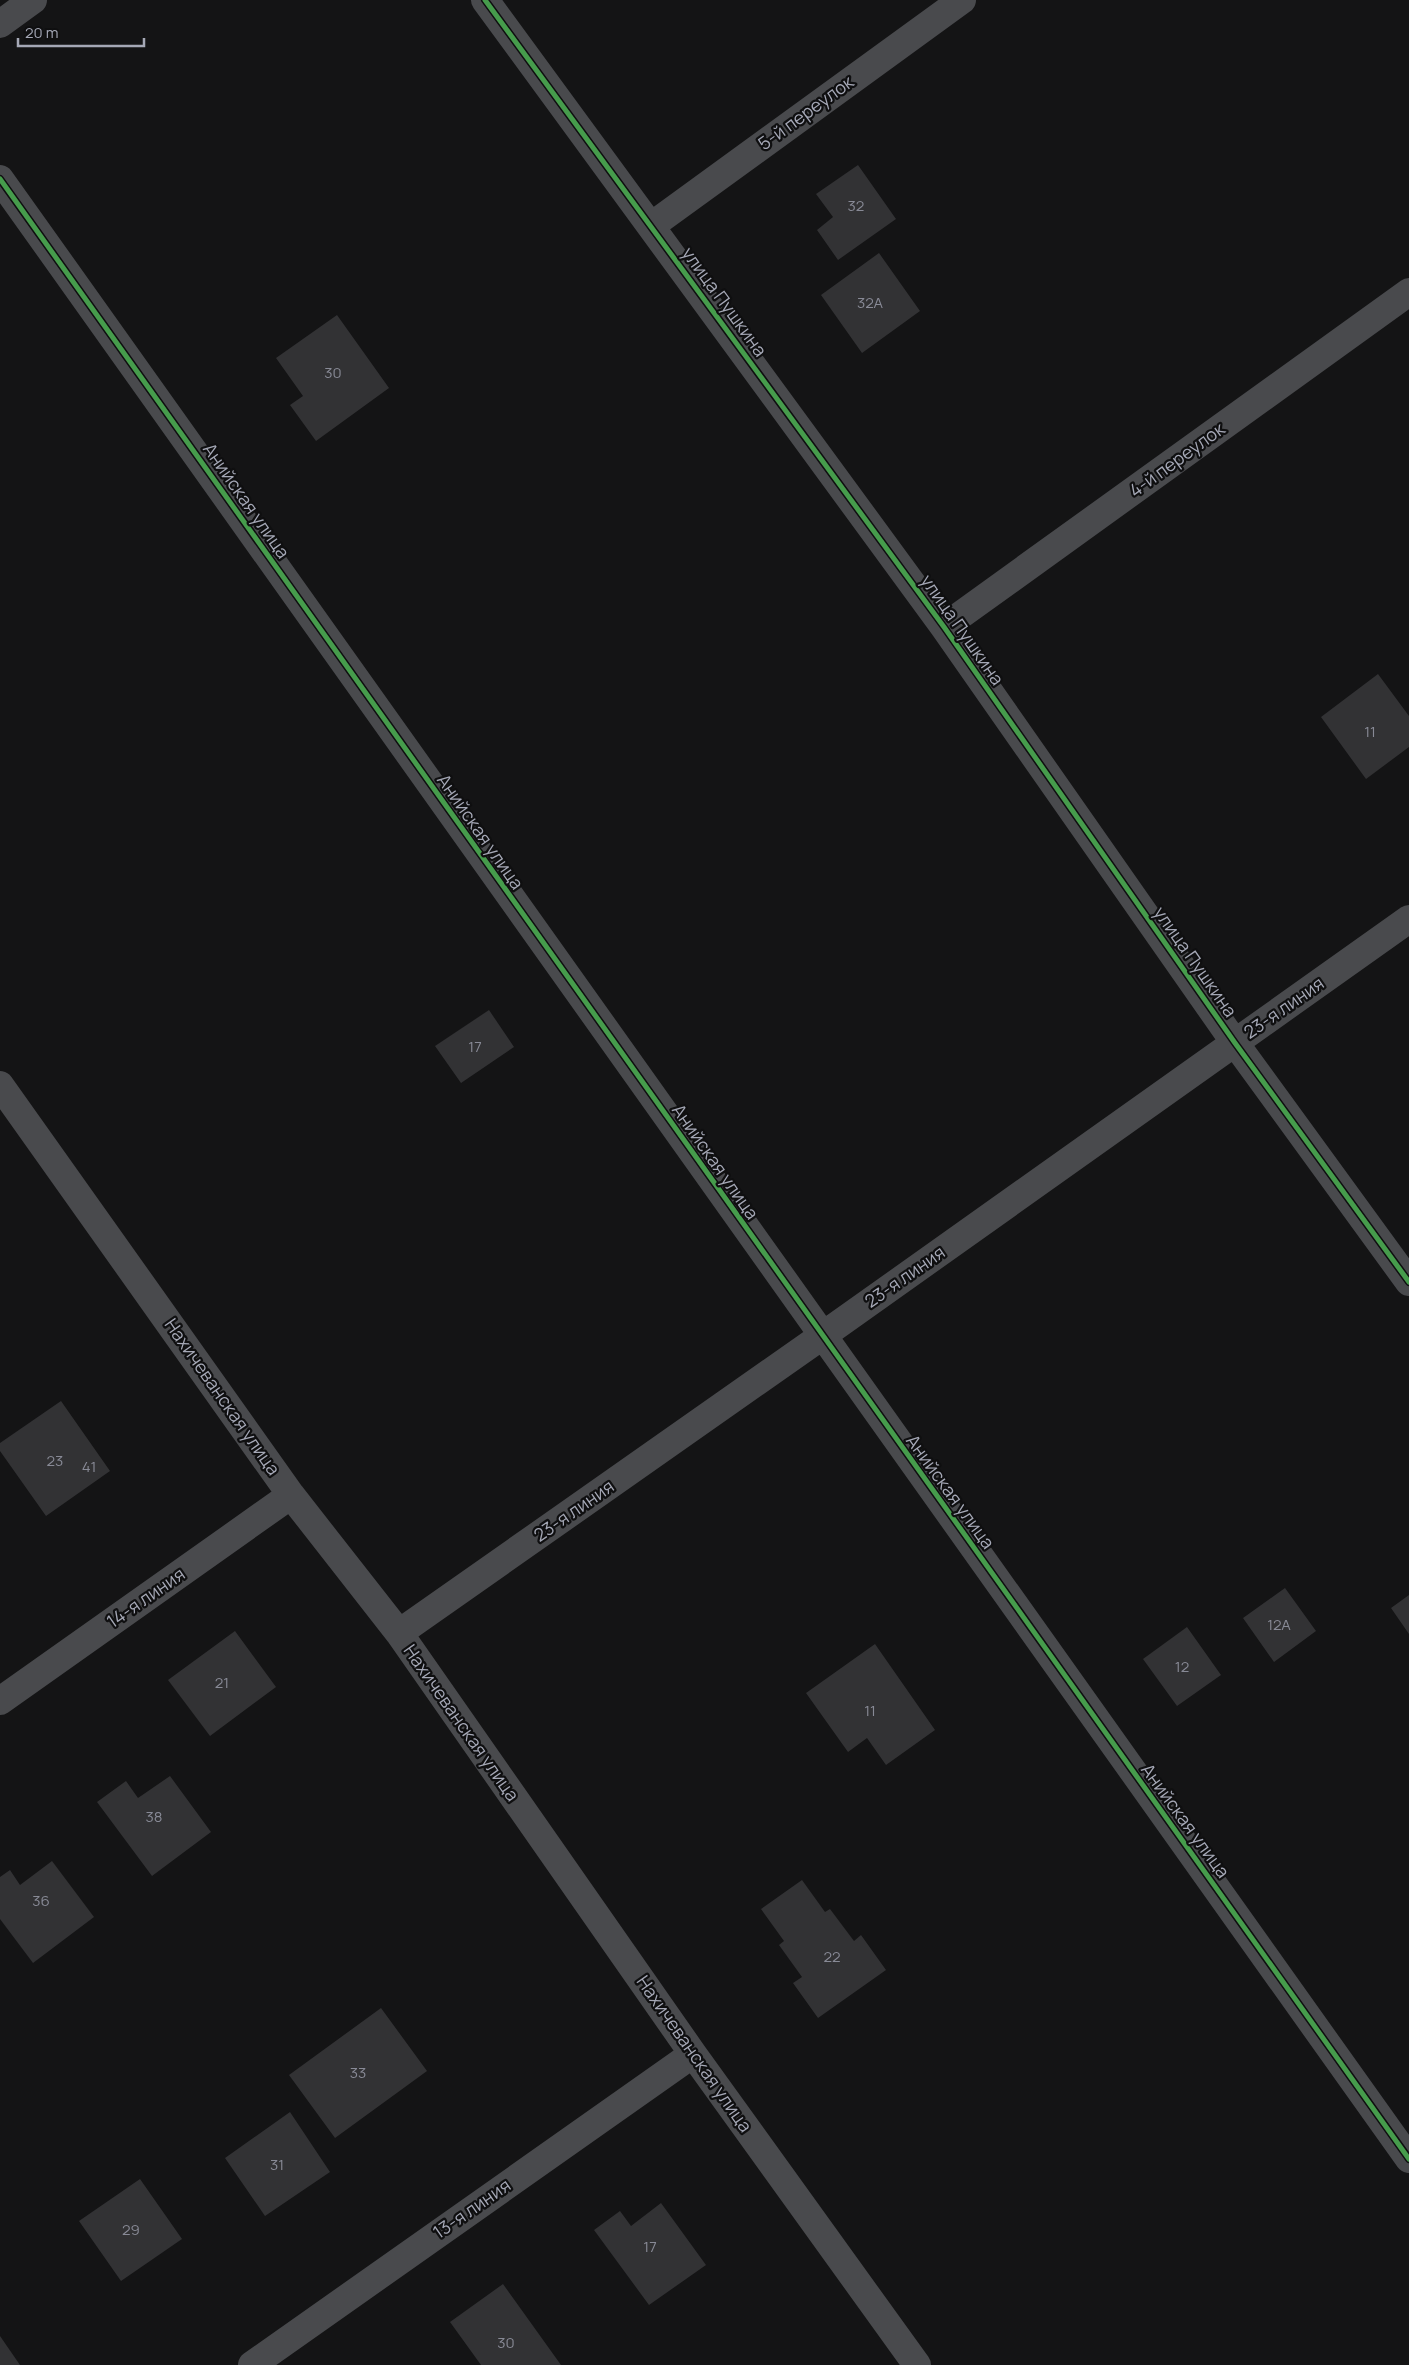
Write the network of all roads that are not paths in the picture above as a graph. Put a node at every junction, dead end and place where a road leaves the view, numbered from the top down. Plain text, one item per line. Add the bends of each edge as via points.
1 (33, 0) edge
2 (485, 0) edge
3 (962, 0) edge
4 (0, 24) edge
5 (0, 179) edge
6 (651, 226) junction
7 (1409, 292) edge
8 (944, 627) junction
9 (1409, 919) edge
10 (1235, 1043) junction
11 (0, 1085) edge
12 (1409, 1282) edge
13 (822, 1336) junction
14 (291, 1495) junction
15 (399, 1633) junction
16 (0, 1701) edge
17 (693, 2054) junction
18 (1409, 2159) edge
19 (252, 2365) edge
20 (916, 2365) edge

1 - 4 street
2 - 6 street, улица Пушкина
3 - 6 street, 5-й переулок
5 - 13 street, Анийская улица
6 - 8 street, улица Пушкина
7 - 8 street, 4-й переулок
8 - 10 street, улица Пушкина
9 - 10 street, 23-я линия
10 - 12 street, улица Пушкина
10 - 13 street, 23-я линия
11 - 14 street, Нахичеванская улица
13 - 15 street, 23-я линия
13 - 18 street, Анийская улица
14 - 15 street, Нахичеванская улица
14 - 16 street, 14-я линия
15 - 17 street, Нахичеванская улица
17 - 19 street, 13-я линия
17 - 20 street, Нахичеванская улица

